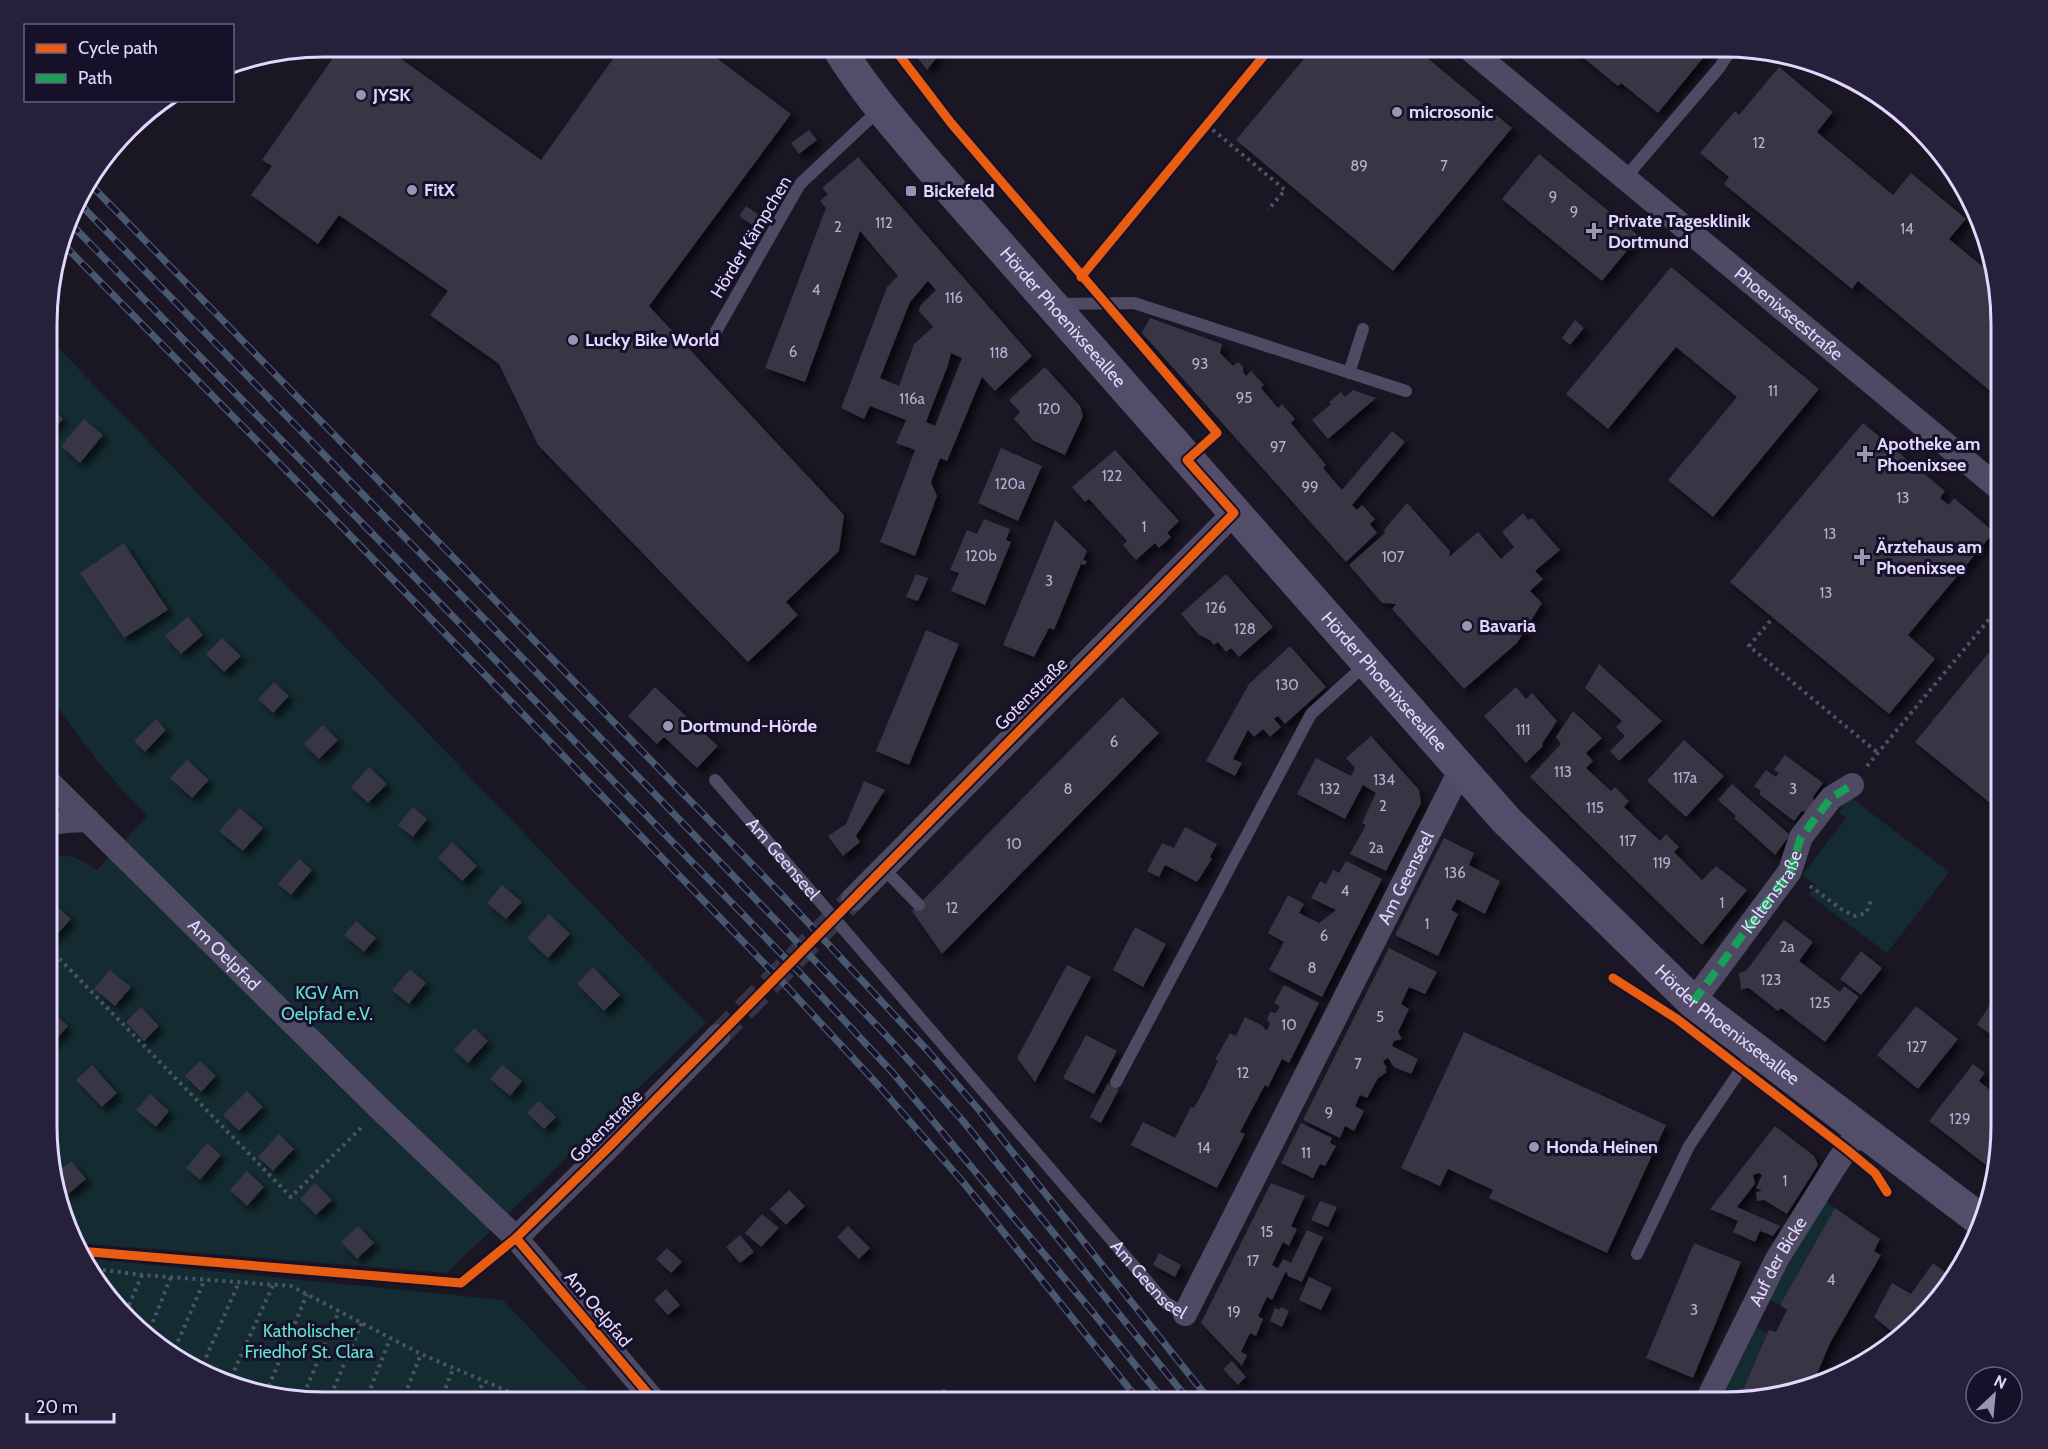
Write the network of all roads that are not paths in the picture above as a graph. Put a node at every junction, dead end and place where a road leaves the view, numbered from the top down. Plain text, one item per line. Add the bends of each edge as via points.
1 (1479, 57) edge
2 (1726, 57) edge
3 (846, 60) edge
4 (881, 109) junction
5 (1625, 178) junction
6 (1051, 304) junction
7 (1363, 329) dead end
8 (711, 340) dead end
9 (1349, 373) junction
10 (1406, 391) dead end
11 (1991, 482) edge
12 (1234, 513) junction
13 (1367, 663) junction
14 (1461, 769) junction
15 (715, 780) dead end
16 (1851, 785) dead end
17 (57, 790) edge
18 (88, 820) junction
19 (57, 822) edge
20 (883, 868) junction
21 (853, 899) tunnel mouth
22 (919, 904) dead end
23 (1693, 1002) junction
24 (718, 1036) tunnel mouth
25 (1754, 1049) junction
26 (1116, 1082) dead end
27 (1860, 1129) junction
28 (1975, 1216) edge
29 (516, 1238) junction
30 (1637, 1254) dead end
31 (1185, 1314) joint
32 (647, 1392) edge
33 (1711, 1392) edge

1 - 5 street, Phoenixseestraße
2 - 5 lane
3 - 4 main road, Hörder Phoenixseeallee
4 - 6 main road, Hörder Phoenixseeallee
4 - 8 lane, Hörder Kämpchen via 800,184
5 - 11 street, Phoenixseestraße
6 - 9 lane via 1134,303
6 - 12 main road, Hörder Phoenixseeallee
7 - 9 lane
9 - 10 lane
12 - 13 main road, Hörder Phoenixseeallee
12 - 20 street, Gotenstraße
13 - 14 main road, Hörder Phoenixseeallee
13 - 26 lane via 1311,714
14 - 23 main road, Hörder Phoenixseeallee via 1506,820
14 - 31 street, Am Geenseel
15 - 31 lane, Am Geenseel via 1165,1302
16 - 23 street, Keltenstraße via 1831,798 1801,837 1790,871
17 - 18 street, Am Oelpfad
18 - 19 street
18 - 29 street, Am Oelpfad
20 - 21 street, Gotenstraße
20 - 22 lane
23 - 25 main road, Hörder Phoenixseeallee
24 - 29 street, Gotenstraße
25 - 27 main road, Hörder Phoenixseeallee
25 - 30 lane via 1689,1146
27 - 28 main road, Hörder Phoenixseeallee
27 - 33 street, Auf der Bicke via 1777,1259
29 - 32 street, Am Oelpfad

